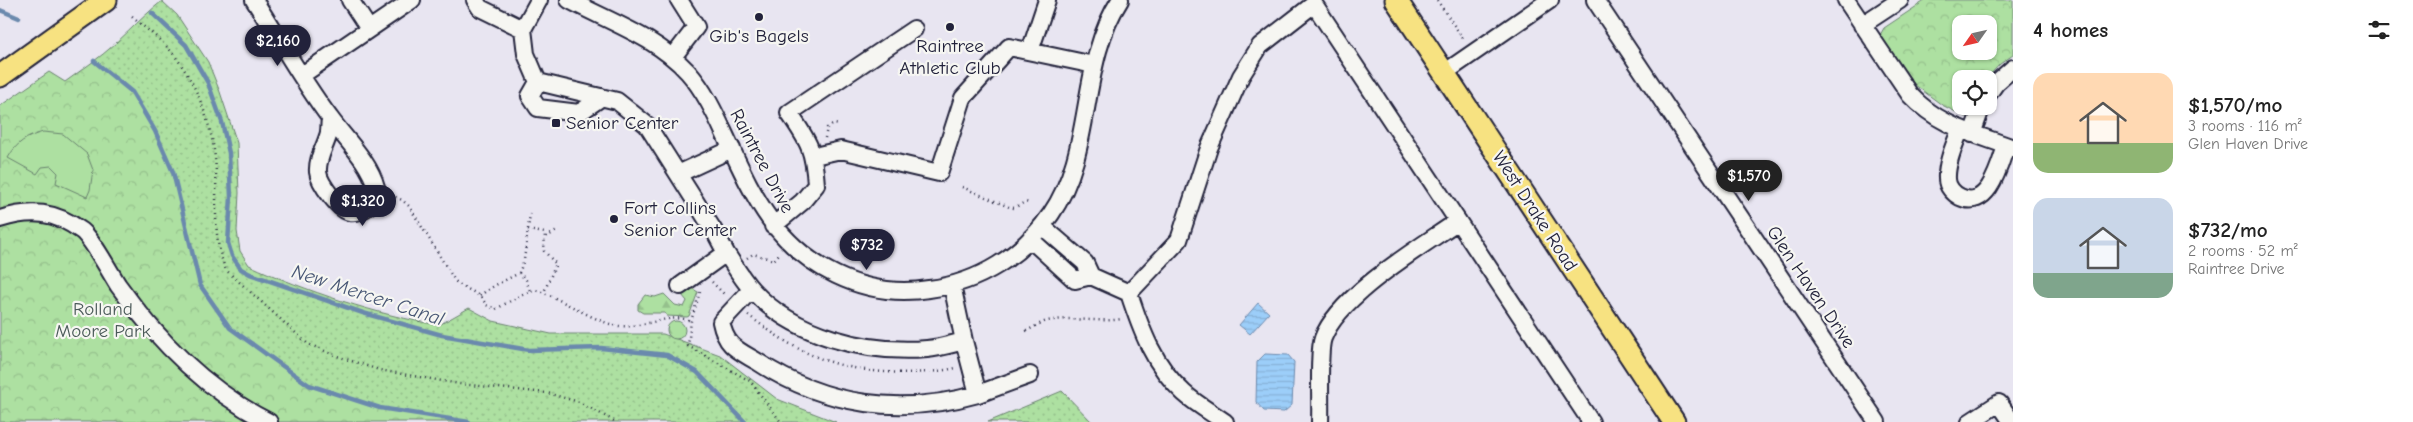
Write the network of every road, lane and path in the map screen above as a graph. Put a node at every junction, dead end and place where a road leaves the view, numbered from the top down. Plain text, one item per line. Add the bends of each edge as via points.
1 (106, 0) edge
2 (254, 0) edge
3 (350, 0) edge
4 (412, 0) edge
5 (475, 0) edge
6 (539, 0) edge
7 (569, 0) edge
8 (679, 0) edge
9 (1047, 0) edge
10 (1396, 0) edge
11 (1437, 0) edge
12 (1550, 0) edge
13 (1595, 0) edge
14 (1846, 0) edge
15 (1900, 0) edge
16 (1118, 1) edge
17 (132, 17) dead end
18 (1862, 25) junction
19 (914, 29) dead end
20 (369, 30) junction
21 (523, 30) junction
22 (1465, 41) dead end
23 (1030, 51) junction
24 (673, 57) junction
25 (1094, 65) junction
26 (2013, 68) edge
27 (1444, 73) junction
28 (302, 75) junction
29 (0, 76) edge
30 (1997, 82) edge
31 (534, 89) junction
32 (602, 97) junction
33 (1976, 115) edge
34 (330, 118) junction
35 (839, 125) dead end
36 (1966, 132) junction
37 (826, 143) dead end
38 (2010, 147) edge
39 (732, 149) junction
40 (814, 156) junction
41 (678, 174) junction
42 (962, 187) dead end
43 (377, 190) junction
44 (1029, 203) dead end
45 (530, 214) dead end
46 (0, 219) edge
47 (1458, 221) junction
48 (773, 226) junction
49 (1042, 226) junction
50 (528, 230) junction
51 (557, 231) dead end
52 (546, 237) junction
53 (1030, 239) junction
54 (726, 252) junction
55 (519, 273) junction
56 (1091, 276) junction
57 (952, 285) junction
58 (680, 286) dead end
59 (751, 290) junction
60 (530, 292) junction
61 (544, 292) junction
62 (1129, 292) junction
63 (480, 296) junction
64 (1136, 314) junction
65 (691, 321) dead end
66 (1026, 331) dead end
67 (964, 341) junction
68 (1030, 375) dead end
69 (978, 394) junction
70 (269, 422) edge
71 (616, 422) edge
72 (1225, 422) edge
73 (1320, 422) edge
74 (1591, 422) edge
75 (1674, 422) edge
76 (1877, 422) edge
77 (1970, 422) edge
78 (2012, 422) edge

1 - 29 main road
2 - 28 street
3 - 20 street
4 - 20 street
5 - 21 street via 480,8
6 - 21 street
7 - 24 street, Raintree Drive via 624,26
8 - 24 street via 696,27
9 - 23 street
10 - 27 main road, West Drake Road
11 - 22 path
12 - 27 street
13 - 76 street, Glen Haven Drive
14 - 18 street
15 - 18 street
16 - 25 street, Raintree Drive via 1102,36
17 - 71 path via 170,50 188,76 203,108 215,157 216,233 226,270 308,344 378,370 460,384 547,393 579,402
18 - 36 street via 1910,95 1937,119
19 - 40 street via 789,113
20 - 28 street
21 - 31 street
23 - 25 street
23 - 40 street via 1009,47 963,98 939,172 841,150
24 - 39 street, Raintree Drive via 708,100
25 - 49 street, Raintree Drive via 1072,172 1064,192
26 - 30 street
27 - 75 main road, West Drake Road
28 - 34 street
31 - 32 street
31 - 32 street via 538,108 579,113
32 - 41 street via 617,100 647,125
33 - 36 street
34 - 43 street via 348,140
34 - 43 street via 318,163 318,176 343,210 351,213 367,207
35 - 37 path via 827,128 824,134
36 - 38 street
36 - 38 street via 1948,166 1947,178 1954,193 1962,198 1972,199 1991,186
39 - 41 street
39 - 48 street, Raintree Drive
40 - 48 street via 816,186
41 - 54 street
42 - 44 path via 1009,207
43 - 63 path via 409,206 455,281 465,290
45 - 50 path
46 - 70 street via 28,211 57,216 83,232 150,327 195,371 246,410
47 - 62 street via 1314,4 1260,46 1241,76 1209,148 1179,240
47 - 73 street via 1375,278 1330,322 1322,340
47 - 74 street
48 - 57 street, Raintree Drive via 806,258 850,282 873,288 920,291
49 - 53 street, Raintree Drive
49 - 56 street via 1085,263
50 - 52 path
50 - 55 path
51 - 52 path
52 - 61 path via 544,251 556,264
53 - 56 street via 1075,280
53 - 57 street, Raintree Drive via 991,269
54 - 58 street
54 - 59 street
55 - 60 path via 526,280
55 - 63 path via 491,285
56 - 62 street
57 - 67 street
59 - 67 street via 794,322 836,340 890,349 928,349
59 - 69 street via 721,322 724,335 731,346 781,377 858,404 920,405
60 - 61 path
60 - 63 path via 496,309 486,305
61 - 65 path via 617,326 659,323 675,317
62 - 64 street
64 - 66 path via 1100,322 1070,318 1046,322
64 - 72 street via 1141,332 1161,368 1184,393
67 - 69 street
68 - 69 street
77 - 78 street via 1999,402

